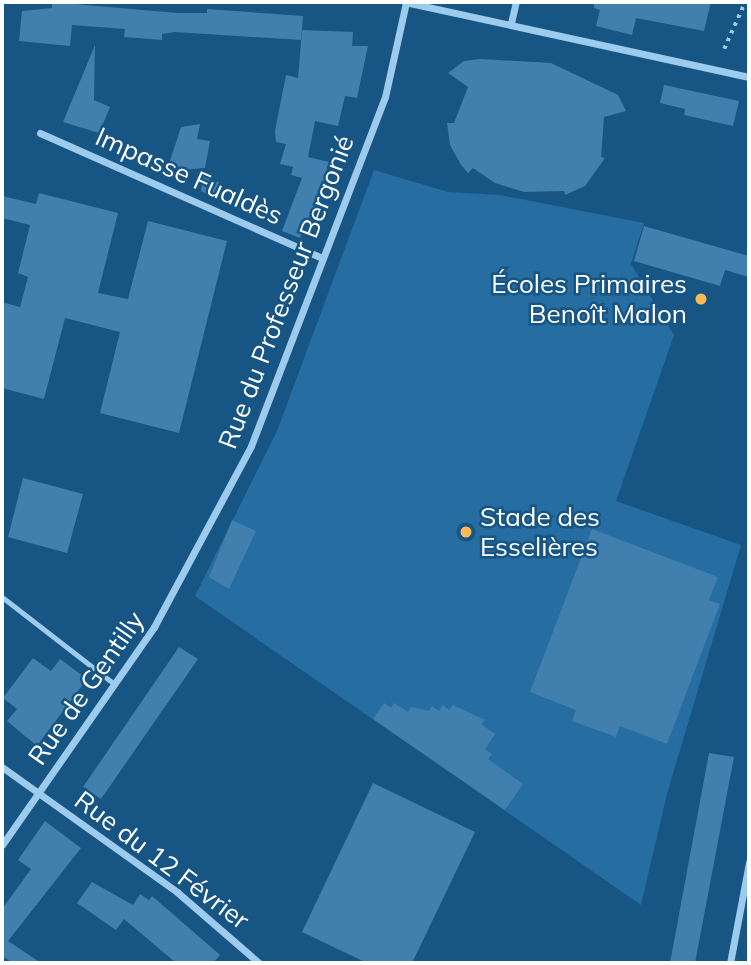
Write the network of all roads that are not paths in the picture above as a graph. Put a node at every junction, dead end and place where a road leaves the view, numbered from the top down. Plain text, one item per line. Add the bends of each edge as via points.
1 (405, 2) edge
2 (516, 2) edge
3 (511, 23) junction
4 (749, 76) edge
5 (40, 133) dead end
6 (322, 258) junction
7 (178, 588) joint
8 (2, 597) edge
9 (113, 683) junction
10 (2, 767) edge
11 (37, 794) junction
12 (2, 845) edge
13 (749, 862) edge
14 (259, 963) edge
15 (730, 963) edge

1 - 3 street
1 - 6 street, Rue du Professeur Bergonié via 385,97
2 - 3 street
3 - 4 street
5 - 6 street, Impasse Fualdès
6 - 7 street, Rue du Professeur Bergonié via 267,411
7 - 9 street, Rue de Gentilly
8 - 9 lane
9 - 11 street, Rue de Gentilly
10 - 11 street, Rue du 12 Février
11 - 12 street, Rue de Gentilly
11 - 14 street, Rue du 12 Février via 177,892
13 - 15 street

